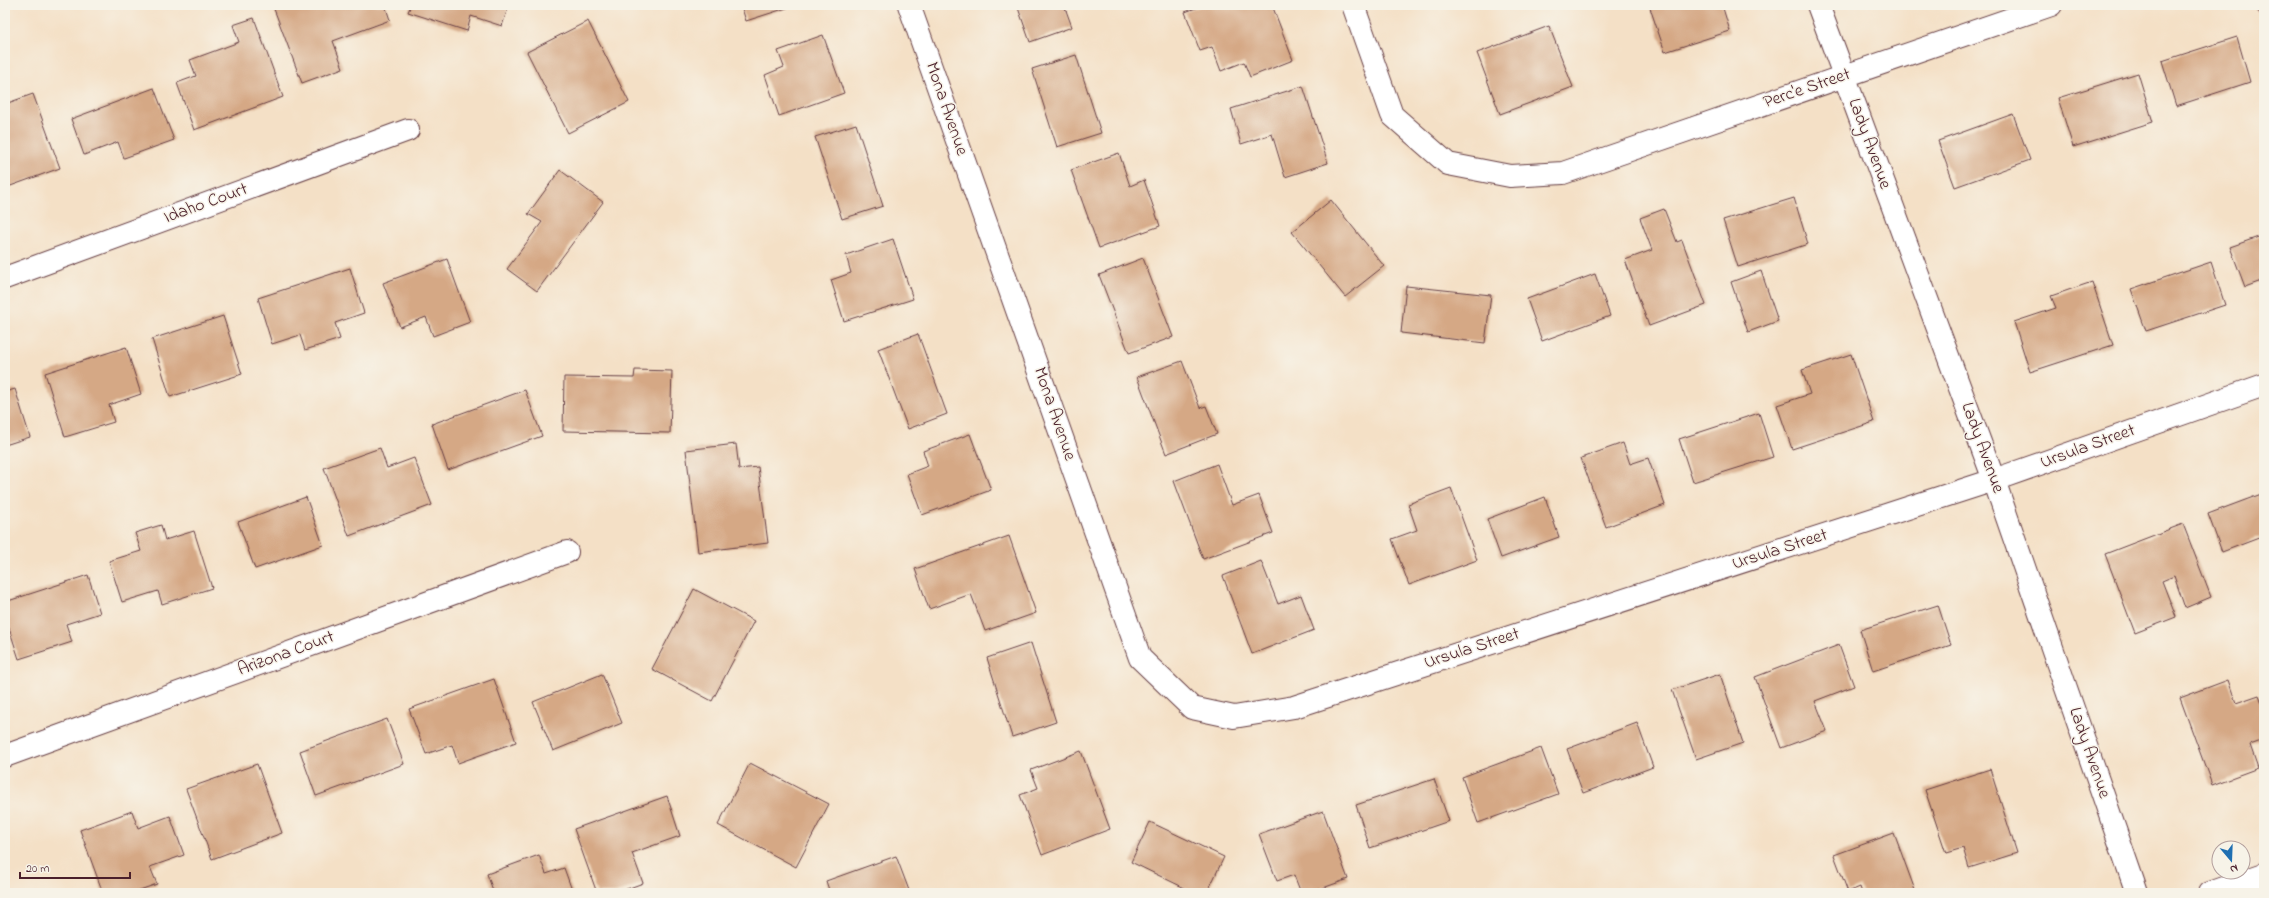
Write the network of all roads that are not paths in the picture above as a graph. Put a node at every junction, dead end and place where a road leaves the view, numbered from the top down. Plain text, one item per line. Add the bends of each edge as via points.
1 (909, 5) edge
2 (1353, 5) edge
3 (1818, 5) edge
4 (2051, 5) edge
5 (1844, 76) junction
6 (408, 130) dead end
7 (5, 278) edge
8 (2264, 384) edge
9 (1994, 480) junction
10 (567, 552) dead end
11 (1294, 707) joint
12 (5, 756) edge
13 (2264, 874) edge
14 (2137, 893) edge
15 (2210, 893) edge

1 - 11 street, Mona Avenue via 1140,658 1192,708 1234,717
2 - 5 street, Perc'e Street via 1392,115 1448,164 1510,176 1563,173
3 - 5 street, Lady Avenue
4 - 5 street, Perc'e Street
5 - 9 street, Lady Avenue
6 - 7 street, Idaho Court
8 - 9 street, Ursula Street
9 - 11 street, Ursula Street
9 - 14 street, Lady Avenue
10 - 12 street, Arizona Court
13 - 15 street

